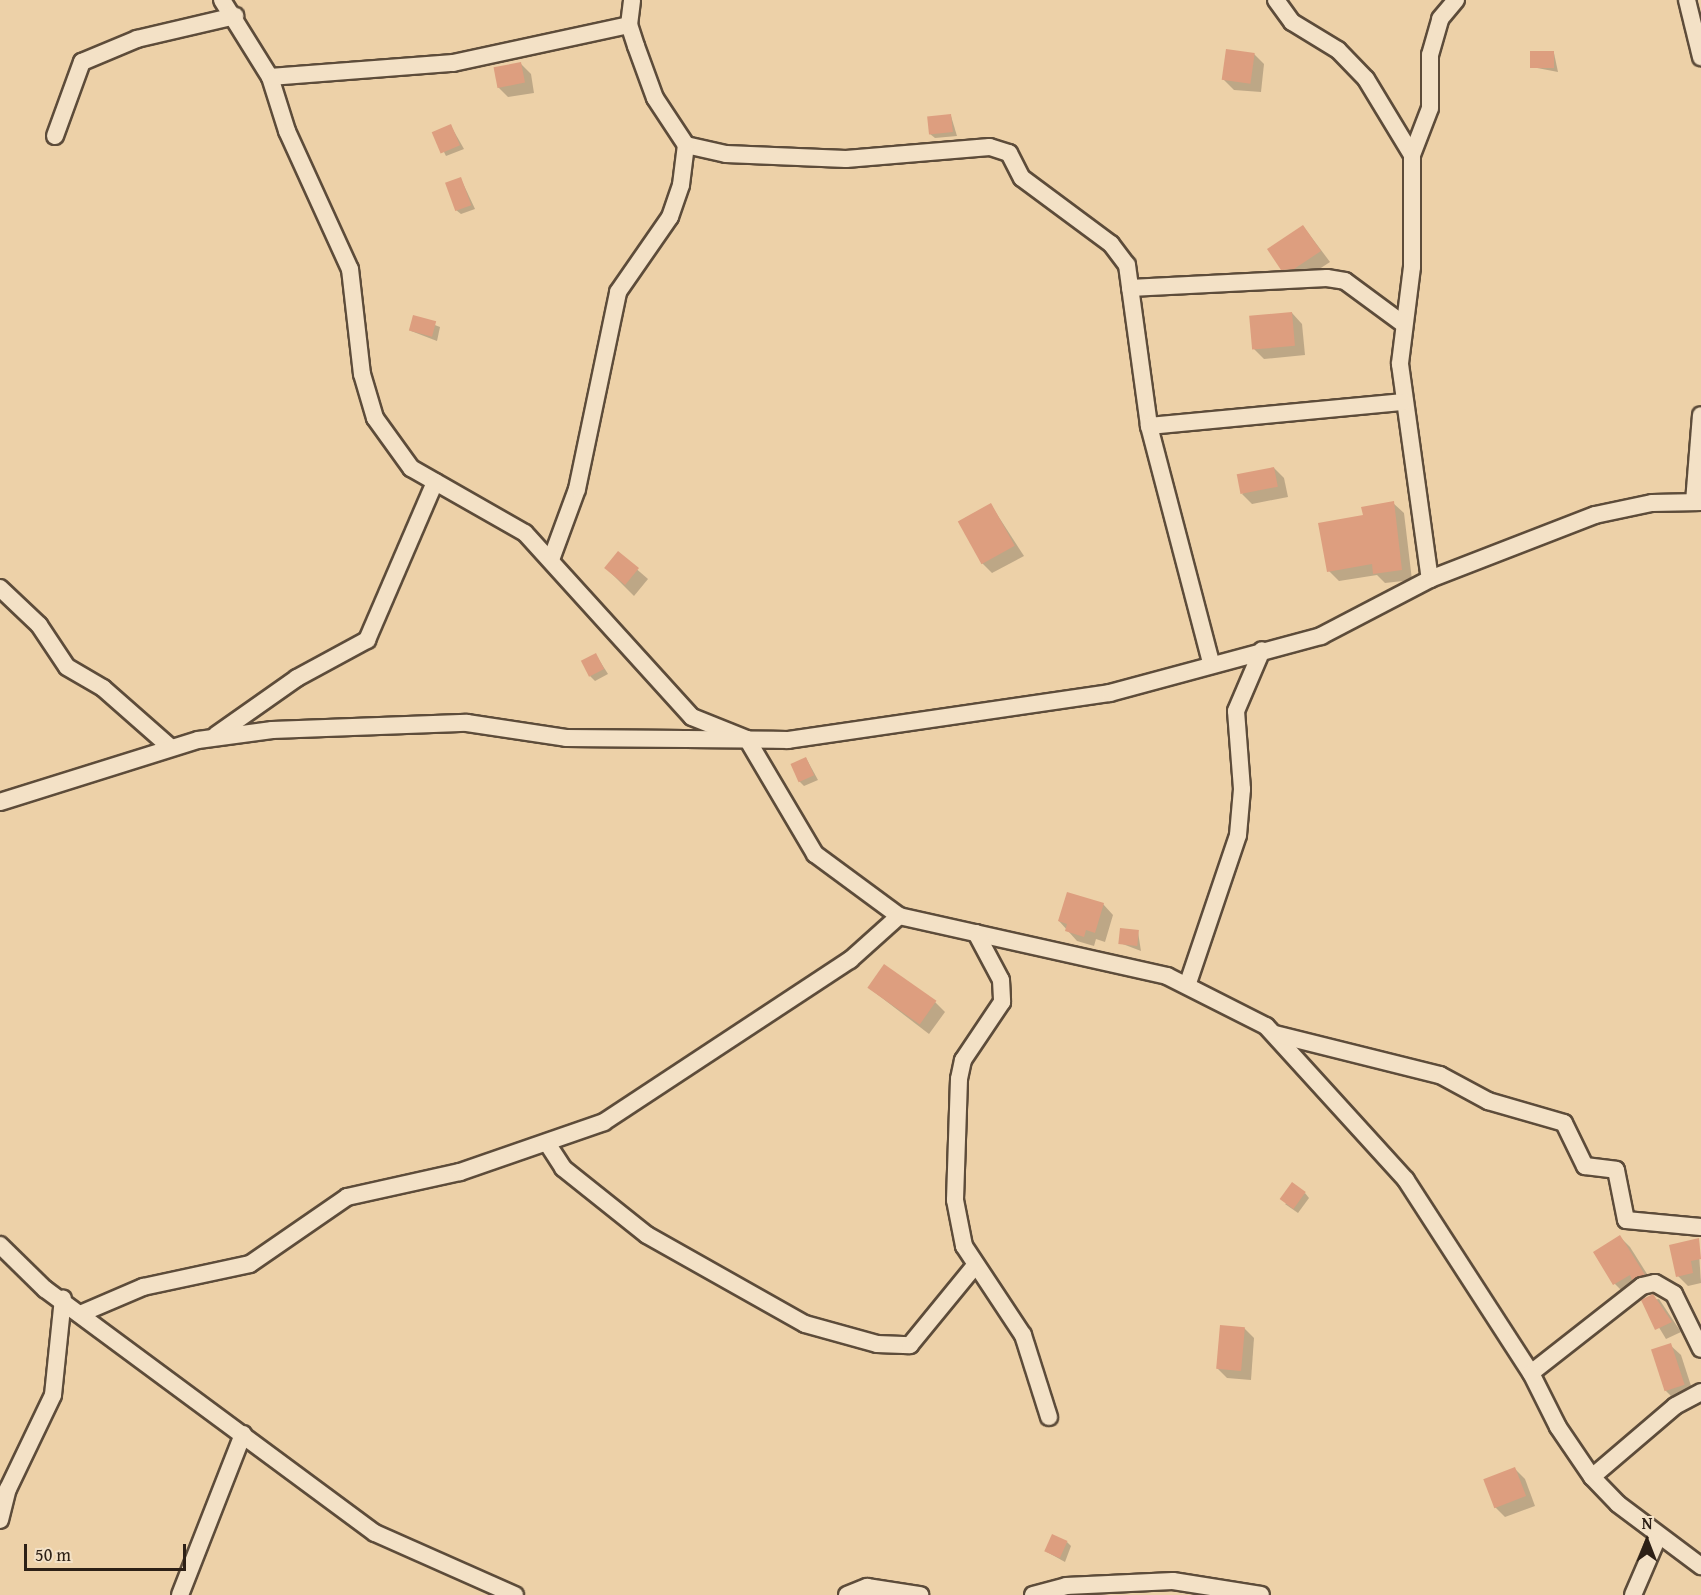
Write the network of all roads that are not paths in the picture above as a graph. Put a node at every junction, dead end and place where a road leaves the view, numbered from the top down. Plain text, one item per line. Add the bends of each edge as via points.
1 (222, 0) edge
2 (632, 0) edge
3 (1276, 0) edge
4 (1456, 0) edge
5 (1687, 0) edge
6 (235, 16) junction
7 (629, 26) junction
8 (1701, 57) edge
9 (270, 77) junction
10 (55, 136) dead end
11 (686, 144) junction
12 (1413, 155) junction
13 (1130, 288) junction
14 (1402, 323) junction
15 (1404, 402) junction
16 (1701, 415) edge
17 (1149, 426) junction
18 (435, 482) junction
19 (1697, 502) edge
20 (552, 557) junction
21 (1430, 579) junction
22 (0, 588) edge
23 (1262, 650) junction
24 (1210, 663) junction
25 (214, 736) junction
26 (747, 739) junction
27 (170, 747) junction
28 (0, 802) edge
29 (898, 916) junction
30 (976, 933) junction
31 (1188, 983) junction
32 (1275, 1034) junction
33 (547, 1143) junction
34 (1701, 1227) edge
35 (0, 1245) edge
36 (973, 1268) junction
37 (63, 1299) junction
38 (80, 1314) junction
39 (1701, 1349) edge
40 (1532, 1373) junction
41 (1701, 1392) edge
42 (1049, 1417) dead end
43 (243, 1434) junction
44 (1592, 1477) junction
45 (0, 1520) edge
46 (1658, 1537) junction
47 (1701, 1566) edge
48 (180, 1595) edge
49 (515, 1595) edge
50 (847, 1595) edge
51 (920, 1595) edge
52 (1033, 1595) edge
53 (1261, 1595) edge
54 (1633, 1595) edge

1 - 6 street
2 - 7 street
3 - 12 street via 1292,22 1338,50 1366,79
4 - 12 street via 1440,19 1430,55 1430,108
5 - 8 street
6 - 9 street
6 - 10 street via 137,39 82,62
7 - 9 street via 453,63
7 - 11 street via 655,98
9 - 18 street via 350,269 362,374 375,418 395,451
11 - 13 street via 726,154 846,159 990,147 1009,153 1022,178 1111,244 1127,265
11 - 20 street via 670,217 618,292 577,489
12 - 14 street via 1413,267
13 - 14 street via 1327,278 1345,281
13 - 17 street
14 - 15 street
15 - 17 street
15 - 21 street
16 - 19 street
17 - 24 street
18 - 20 street via 525,533
18 - 25 street via 367,640 297,678
19 - 21 street via 1595,514
20 - 26 street via 692,717
21 - 23 street via 1321,636
22 - 27 street via 39,625 67,667 103,688
23 - 24 street
23 - 31 street via 1236,711 1242,789 1238,835
24 - 26 street via 1066,700 849,734
25 - 26 street via 467,723 566,738
25 - 27 street
26 - 29 street via 815,854
27 - 28 street
29 - 30 street
29 - 33 street via 850,960 699,1063 604,1122
30 - 31 street
30 - 36 street via 1001,980 1002,1002 963,1060 959,1079 955,1200
31 - 32 street
32 - 34 street via 1440,1075 1488,1101 1564,1123 1586,1166 1616,1170 1626,1220
32 - 40 street via 1406,1180
33 - 36 street via 563,1168 647,1235 805,1324 877,1344 910,1345
33 - 38 street via 460,1172 347,1197 250,1264 143,1287
35 - 37 street
36 - 42 street via 1023,1335
37 - 38 street
37 - 45 street via 53,1395 8,1489
38 - 43 street
39 - 40 street via 1674,1293 1655,1283 1642,1286
40 - 44 street via 1558,1427
41 - 44 street via 1675,1406
43 - 48 street
43 - 49 street via 375,1533
44 - 46 street
46 - 47 street
46 - 54 street
50 - 51 street via 867,1587
52 - 53 street via 1066,1586 1173,1581

